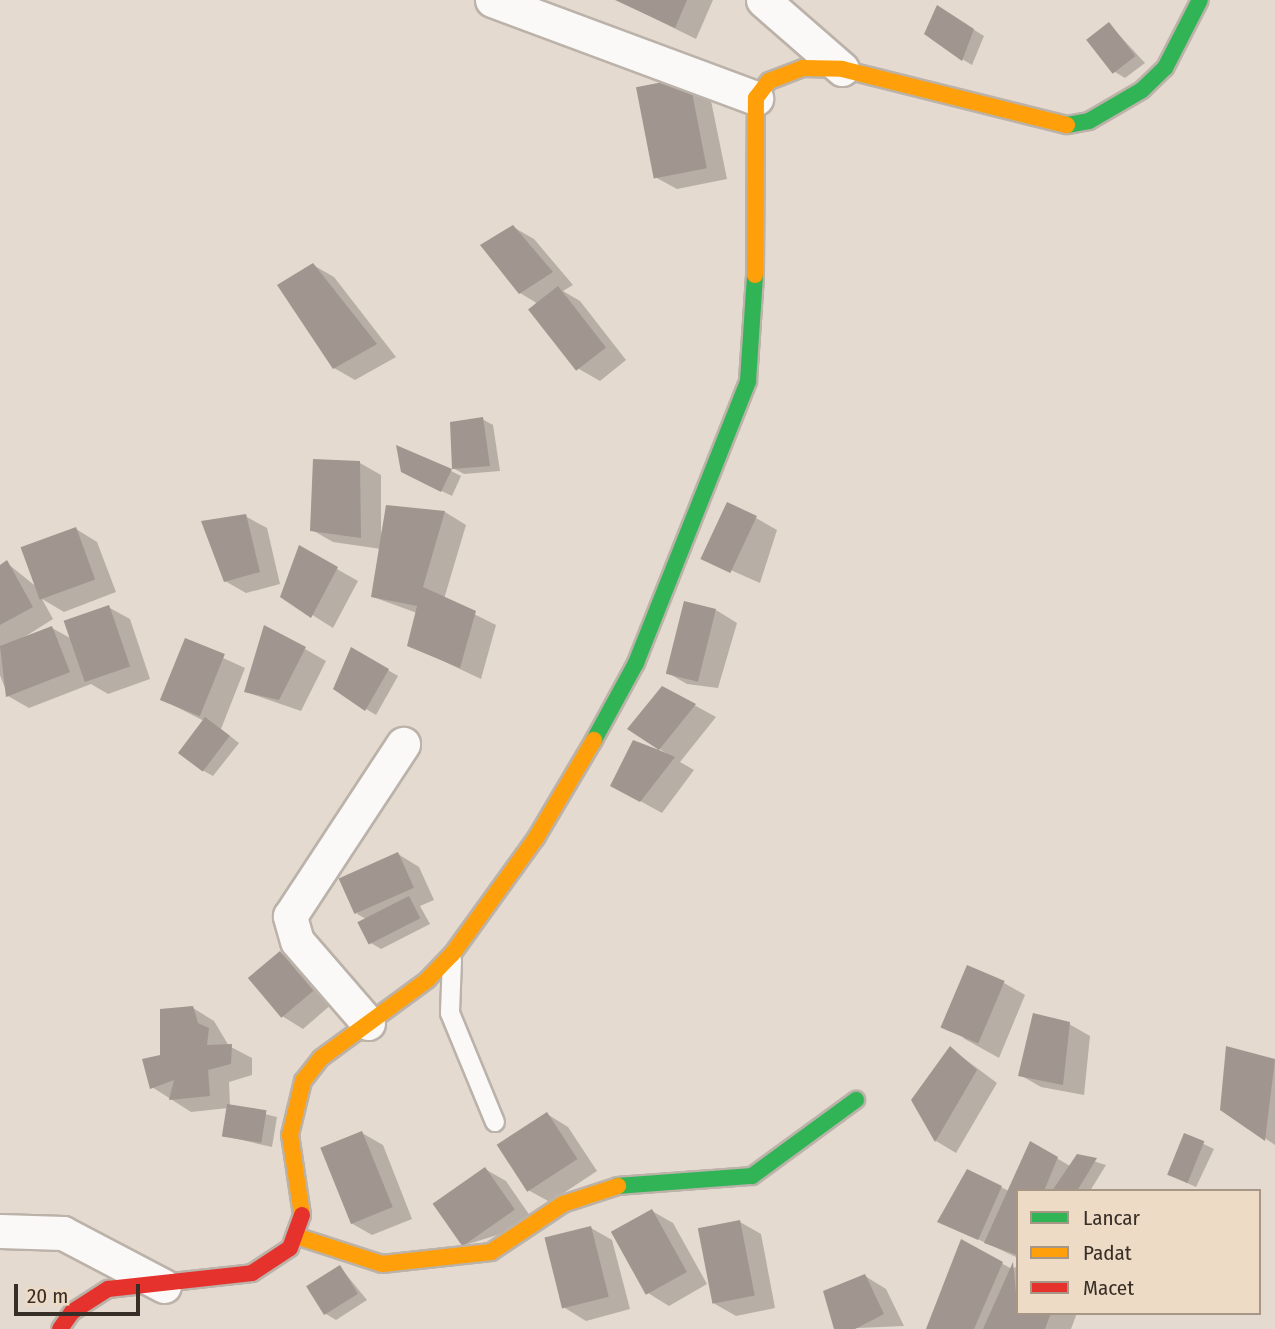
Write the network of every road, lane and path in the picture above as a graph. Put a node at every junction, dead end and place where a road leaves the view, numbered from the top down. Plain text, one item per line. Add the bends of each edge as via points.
1 (492, 0) edge
2 (763, 0) edge
3 (1200, 0) edge
4 (842, 69) junction
5 (756, 97) junction
6 (403, 744) dead end
7 (453, 953) junction
8 (368, 1023) junction
9 (856, 1100) dead end
10 (495, 1122) dead end
11 (0, 1231) edge
12 (299, 1237) junction
13 (164, 1286) junction
14 (60, 1329) edge

1 - 5 street
2 - 4 street
3 - 4 street via 1165,68 1089,121 1064,126
4 - 5 street via 788,71
5 - 7 street via 755,336 748,381 636,663 536,838
6 - 8 street via 290,916 298,941
7 - 8 street
7 - 10 lane via 448,1002
8 - 12 street via 321,1058 292,1106 302,1200
9 - 12 street via 752,1176 601,1189 563,1204 491,1252 382,1264
11 - 13 street via 63,1233
12 - 13 street via 252,1273
13 - 14 street via 99,1293 72,1312

